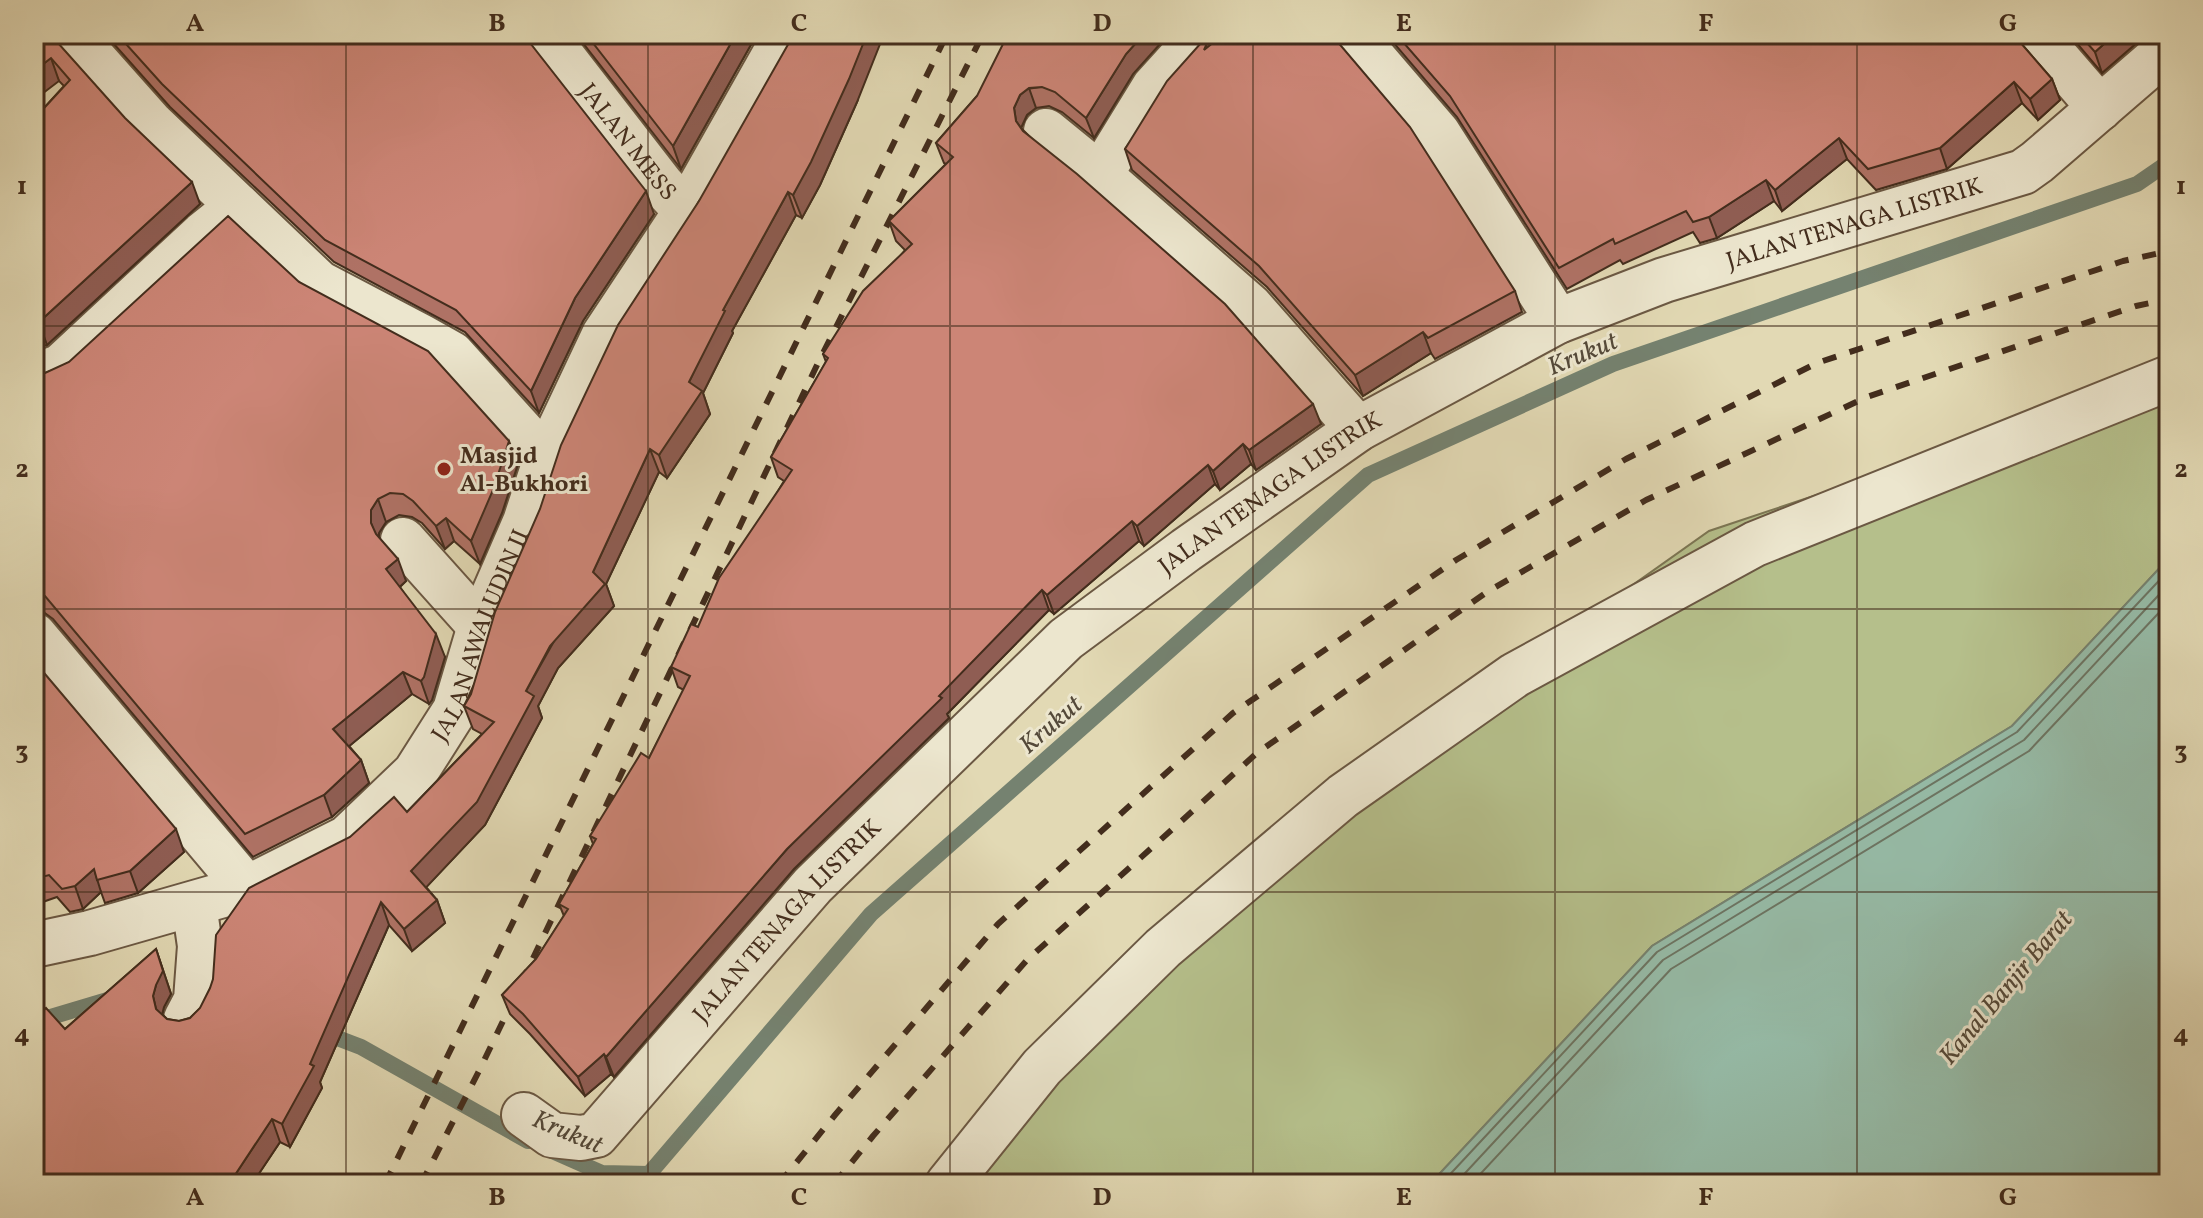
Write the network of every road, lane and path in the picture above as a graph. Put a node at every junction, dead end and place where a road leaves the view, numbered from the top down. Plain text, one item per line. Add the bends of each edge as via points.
1 (72, 34) edge
2 (545, 34) edge
3 (786, 34) edge
4 (1202, 34) edge
5 (1353, 34) edge
6 (2036, 34) edge
7 (2169, 48) edge
8 (2100, 108) junction
9 (1046, 131) dead end
10 (1100, 175) junction
11 (238, 206) junction
12 (686, 211) junction
13 (1558, 321) junction
14 (39, 373) edge
15 (2169, 378) edge
16 (1358, 429) junction
17 (546, 458) junction
18 (403, 540) dead end
19 (480, 626) junction
20 (34, 635) edge
21 (247, 888) junction
22 (194, 904) junction
23 (34, 945) edge
24 (191, 1009) dead end
25 (524, 1115) dead end
26 (948, 1184) edge

1 - 11 street via 152,124
2 - 12 street, JALAN MESS
3 - 12 street, JALAN AWALUDIN II
4 - 10 street via 1154,87
5 - 13 street via 1438,133
6 - 8 street
7 - 8 street, JALAN TENAGA LISTRIK
8 - 13 street, JALAN TENAGA LISTRIK via 2023,172 1664,280
9 - 10 street
10 - 16 street via 1250,306
11 - 14 street via 61,366
11 - 17 street via 319,283 452,354
12 - 17 street, JALAN AWALUDIN II via 604,335
13 - 16 street, JALAN TENAGA LISTRIK
15 - 26 street via 1755,544 1515,675 1343,796 1163,948 1042,1067
16 - 25 street, JALAN TENAGA LISTRIK via 1066,639 813,885 596,1135 552,1135
17 - 19 street, JALAN AWALUDIN II
18 - 19 street
19 - 21 street, JALAN AWALUDIN II via 455,710 415,773 347,838
20 - 21 street
21 - 22 street, JALAN AWALUDIN II
22 - 23 street, JALAN AWALUDIN II
22 - 24 street via 200,946

